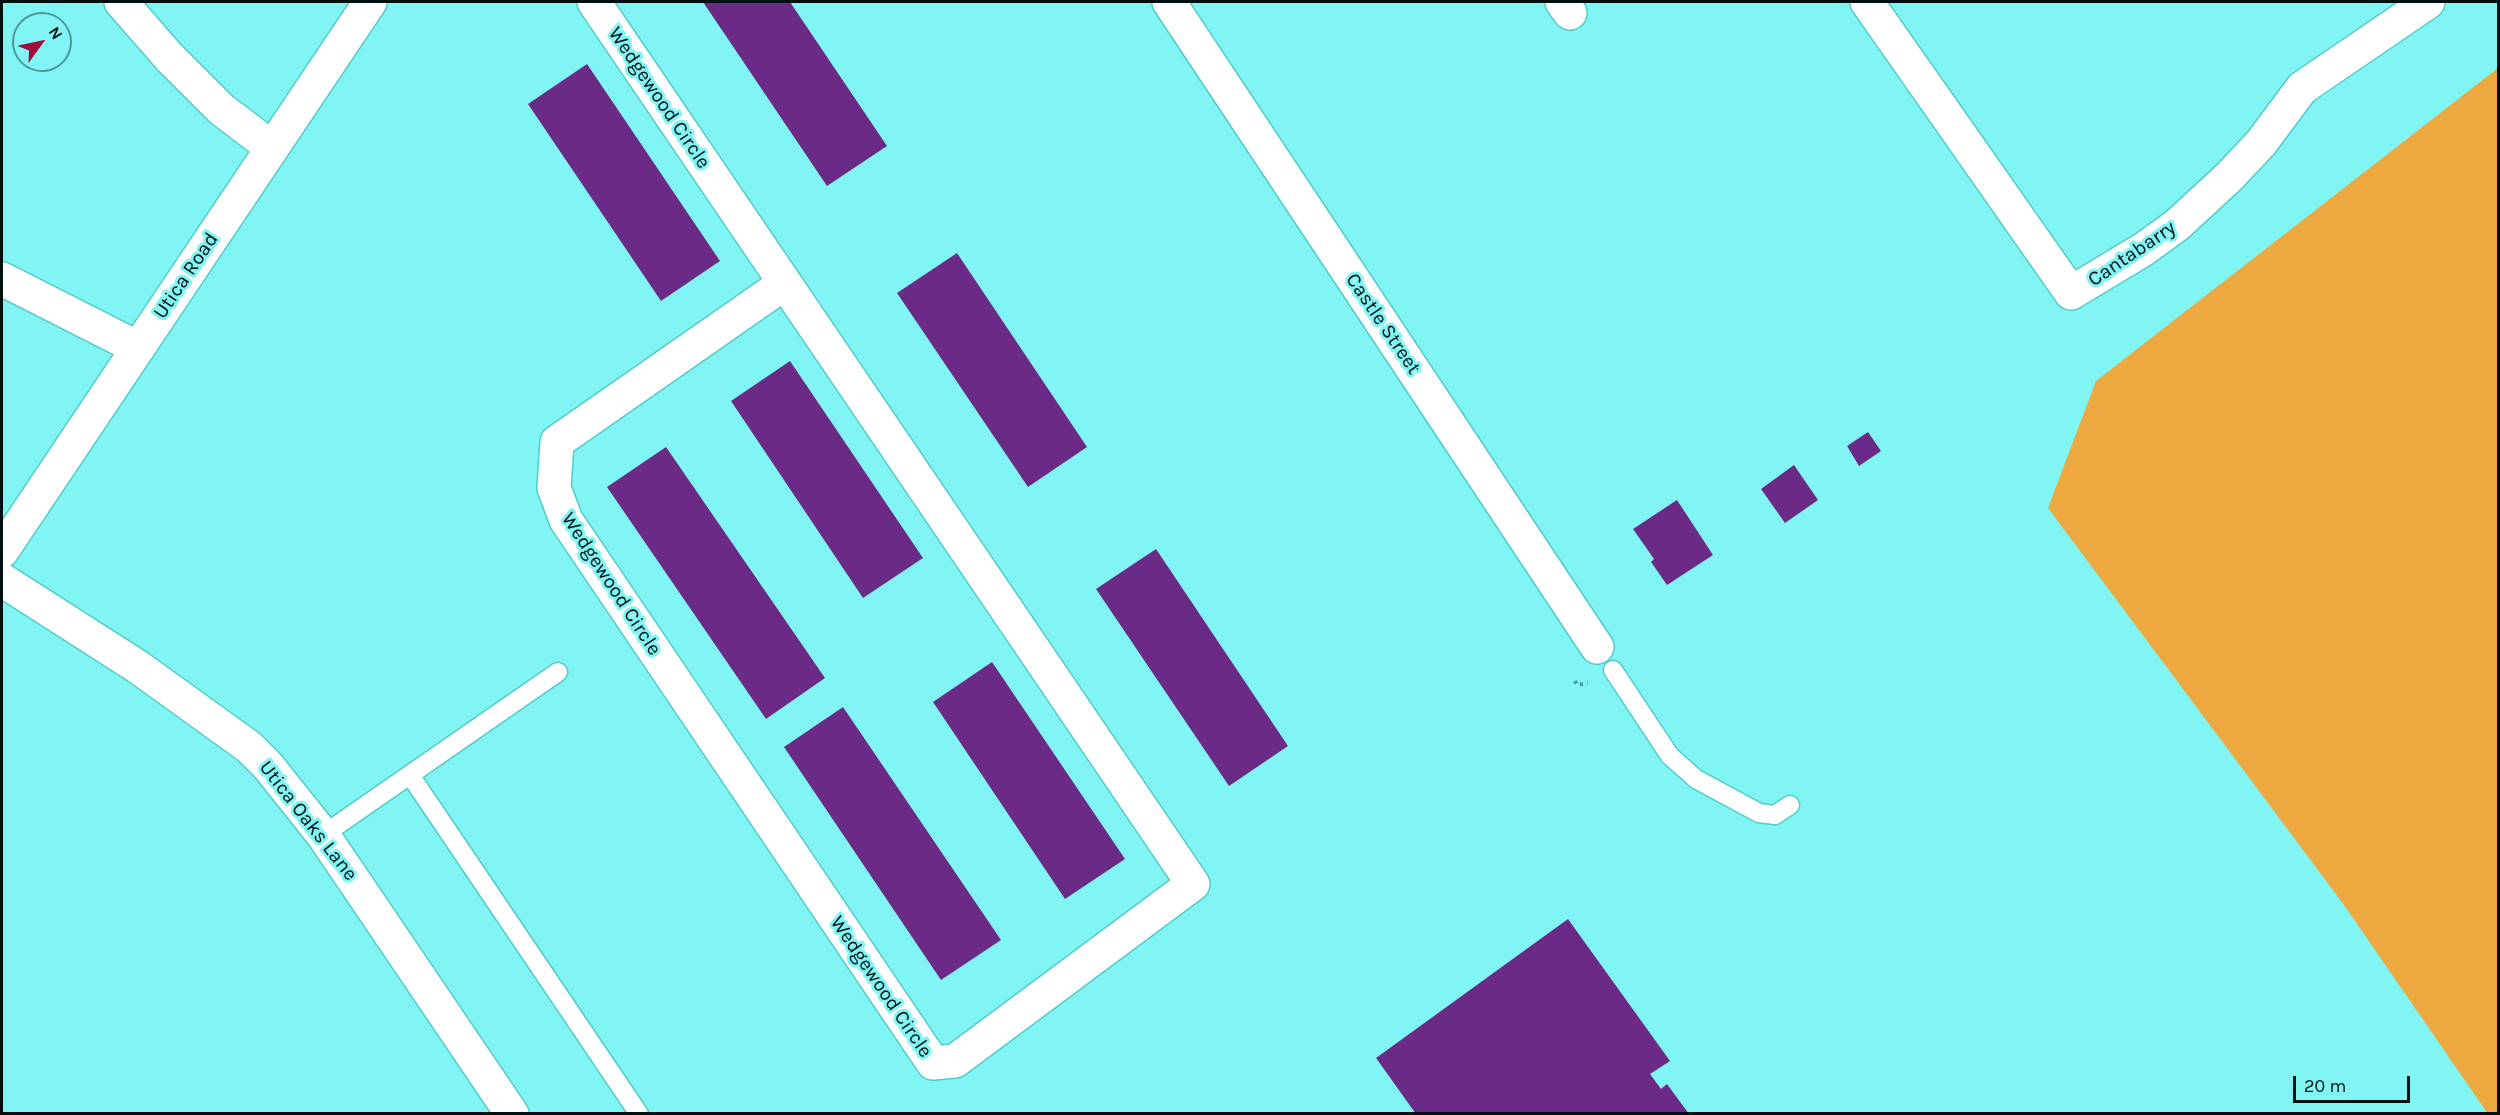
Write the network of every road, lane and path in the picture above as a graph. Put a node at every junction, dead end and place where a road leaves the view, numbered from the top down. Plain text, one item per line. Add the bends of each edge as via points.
1 (121, 2) edge
2 (370, 2) edge
3 (594, 2) edge
4 (1169, 2) edge
5 (1867, 2) edge
6 (2428, 2) edge
7 (271, 147) junction
8 (2, 279) edge
9 (785, 283) junction
10 (138, 348) junction
11 (2, 551) edge
12 (2, 580) edge
13 (1605, 658) joint
14 (558, 672) dead end
15 (410, 775) junction
16 (1790, 805) dead end
17 (323, 835) junction
18 (513, 1113) edge
19 (639, 1113) edge

1 - 7 street via 221,109
2 - 7 street, Utica Road
3 - 9 street, Wedgewood Circle
4 - 13 street, Castle Street
5 - 6 street, Cantabarry via 2071,293 2176,225 2261,143 2302,88
7 - 10 street, Utica Road
8 - 10 street
9 - 9 street, Wedgewood Circle via 1193,884 955,1061 933,1063 566,520 554,488 557,442
10 - 11 street, Utica Road
12 - 17 street, Utica Oaks Lane via 138,667 249,747
13 - 16 lane via 1670,756 1696,779 1759,813 1775,815
14 - 15 lane
15 - 17 lane
15 - 19 lane
17 - 18 street, Utica Oaks Lane

